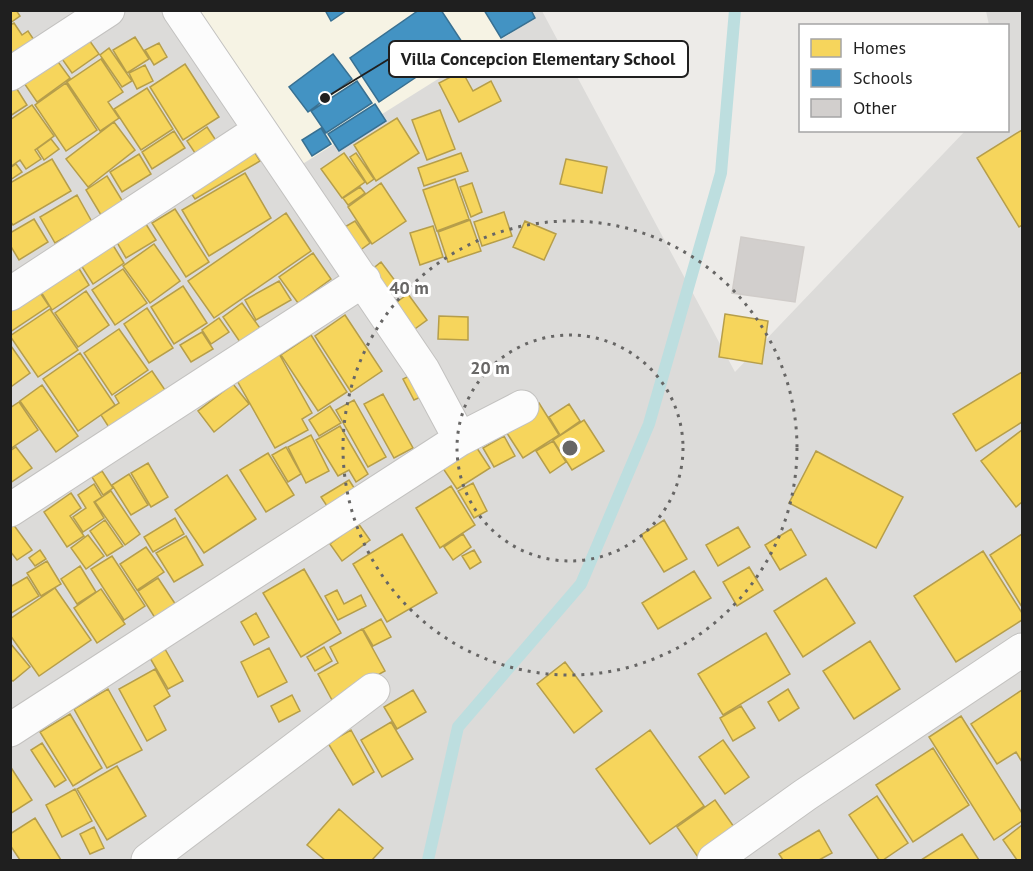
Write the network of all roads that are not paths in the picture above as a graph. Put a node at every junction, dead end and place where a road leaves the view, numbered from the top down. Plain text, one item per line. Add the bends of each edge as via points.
1 (108, 10) edge
2 (179, 10) edge
3 (10, 74) edge
4 (260, 130) junction
5 (364, 280) junction
6 (10, 294) edge
7 (522, 407) dead end
8 (460, 439) junction
9 (10, 510) edge
10 (1023, 650) edge
11 (373, 690) dead end
12 (10, 730) edge
13 (148, 861) edge
14 (714, 861) edge

1 - 3 street
2 - 4 street
4 - 5 street
4 - 6 street
5 - 8 street via 423,370
5 - 9 street
7 - 8 street
8 - 12 street
10 - 14 street via 805,795
11 - 13 street

